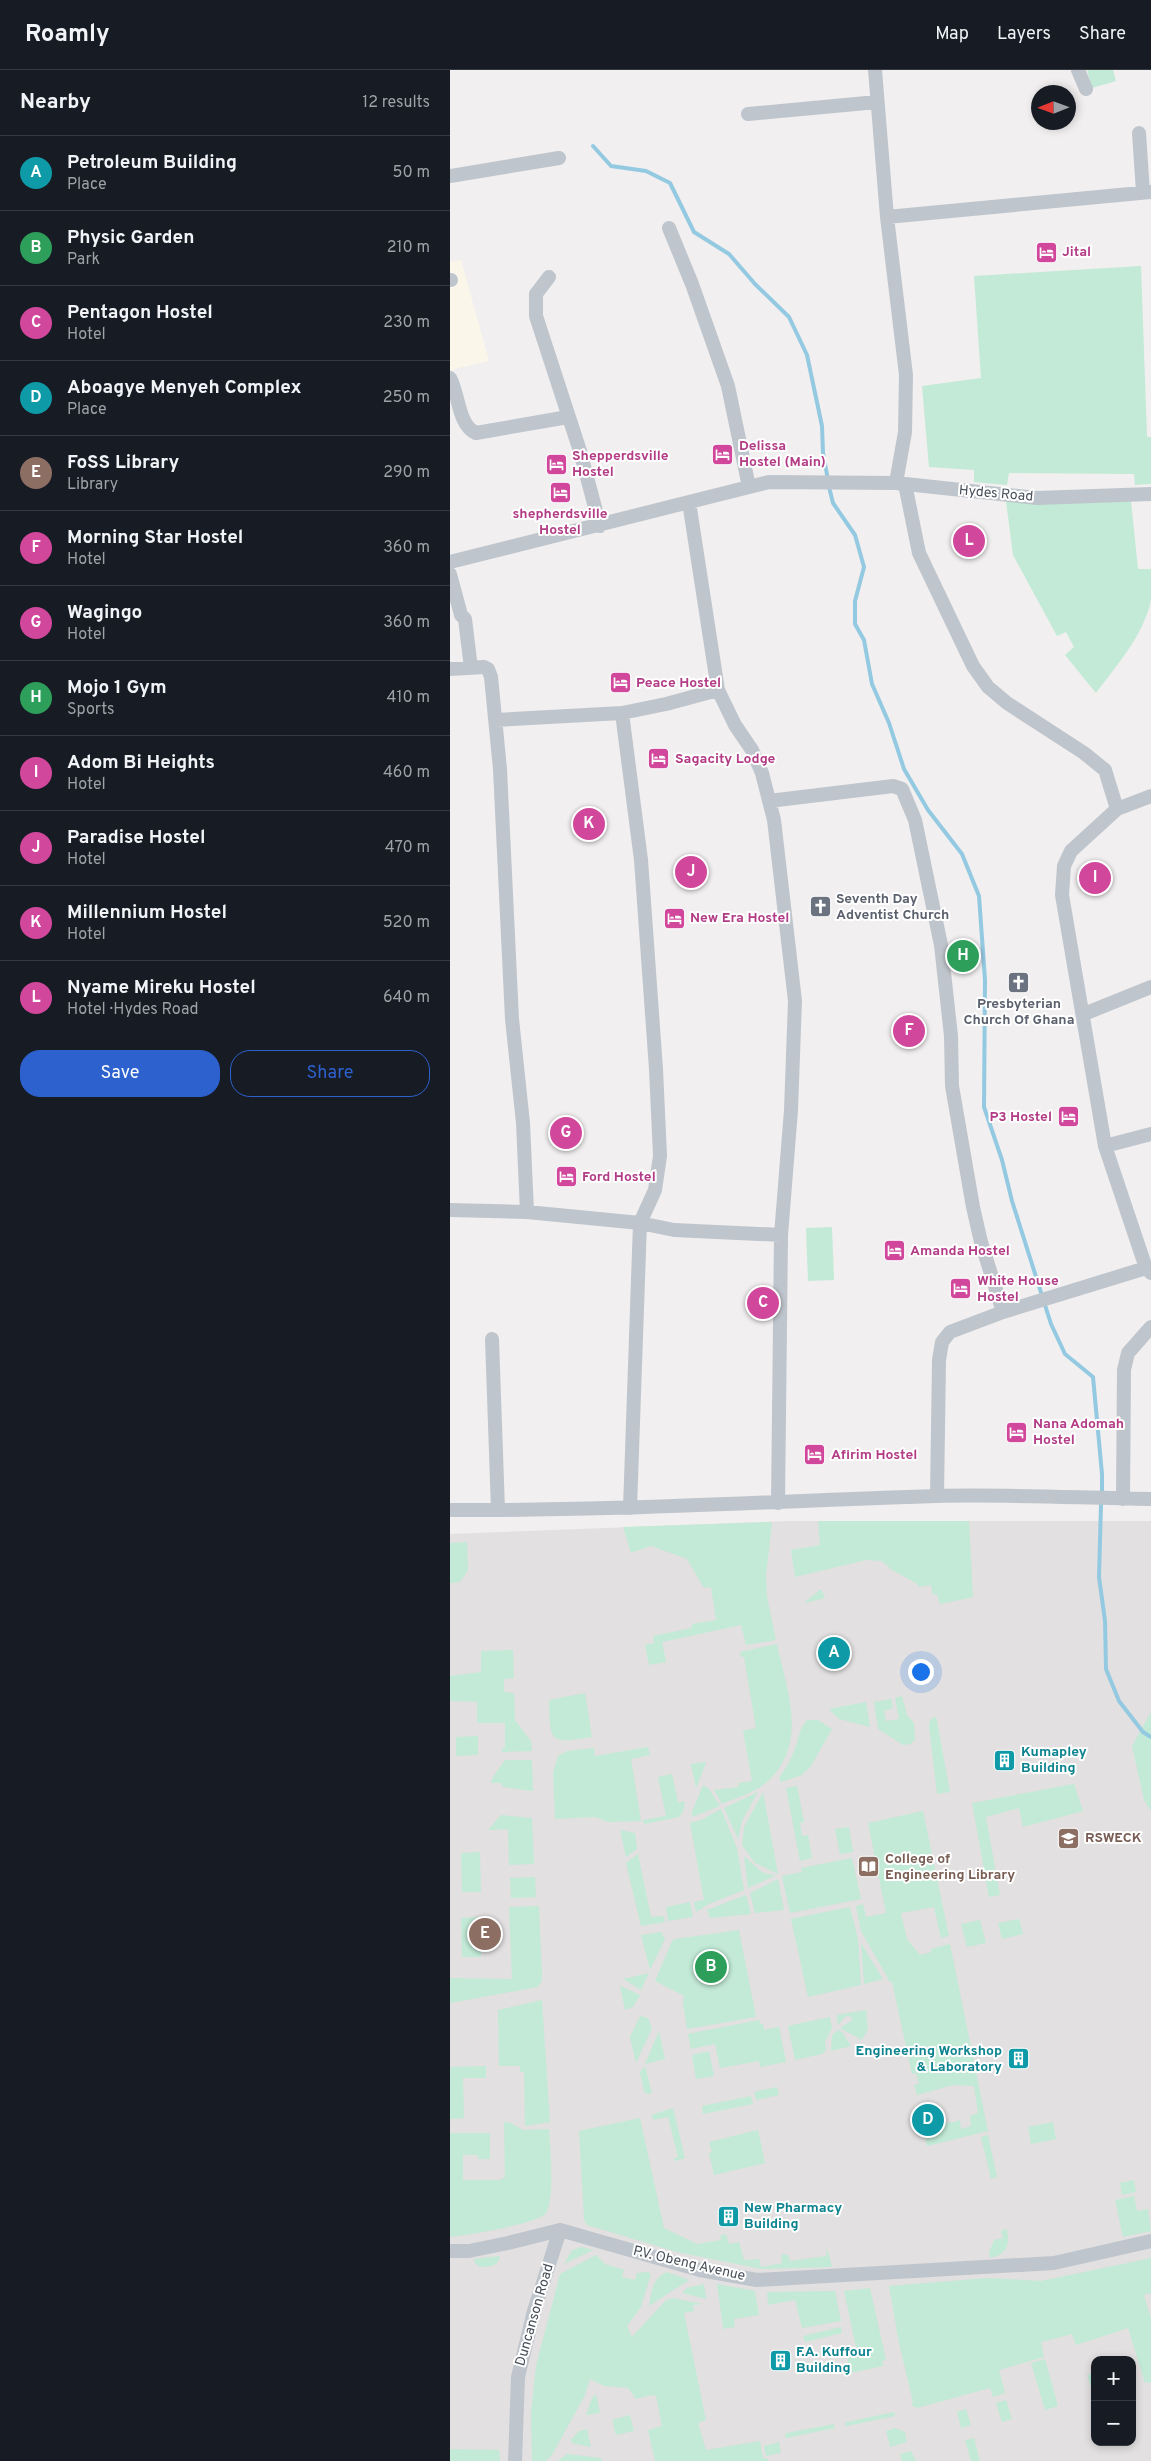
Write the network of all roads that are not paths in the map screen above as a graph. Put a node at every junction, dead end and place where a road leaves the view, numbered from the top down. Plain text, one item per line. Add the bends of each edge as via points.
1 (875, 70) edge
2 (1078, 70) edge
3 (1086, 89) dead end
4 (877, 102) junction
5 (748, 114) dead end
6 (1139, 133) dead end
7 (559, 158) dead end
8 (450, 176) edge
9 (1147, 192) edge
10 (887, 217) junction
11 (669, 228) dead end
12 (549, 276) dead end
13 (450, 378) edge
14 (568, 417) junction
15 (900, 483) junction
16 (748, 487) junction
17 (1151, 494) edge
18 (689, 502) junction
19 (600, 526) junction
20 (450, 562) edge
21 (450, 574) edge
22 (471, 668) junction
23 (450, 669) edge
24 (718, 690) junction
25 (622, 713) junction
26 (496, 720) junction
27 (1151, 796) edge
28 (769, 801) junction
29 (1117, 809) junction
30 (1151, 987) edge
31 (1084, 1014) junction
32 (1151, 1134) edge
33 (1105, 1146) junction
34 (450, 1210) edge
35 (527, 1212) junction
36 (640, 1224) junction
37 (781, 1235) junction
38 (1148, 1271) edge
39 (1003, 1312) junction
40 (1151, 1327) edge
41 (492, 1339) dead end
42 (937, 1496) junction
43 (1123, 1499) junction
44 (1151, 1499) edge
45 (778, 1503) junction
46 (630, 1508) junction
47 (450, 1510) edge
48 (498, 1510) junction
49 (560, 2230) junction
50 (1151, 2241) edge
51 (450, 2251) edge
52 (515, 2461) edge

1 - 4 street
2 - 3 street
4 - 5 street
4 - 10 street
6 - 9 street
7 - 8 street
9 - 10 street
10 - 15 street via 906,375
11 - 16 street via 728,386
12 - 14 street via 536,294 534,306
13 - 14 street via 464,421 476,434
14 - 19 street
15 - 16 street, Hydes Road via 769,482
15 - 17 street, Hydes Road via 1037,498
15 - 29 street via 919,553 973,666 988,687 1007,703 1105,770
16 - 18 street, Hydes Road
18 - 19 street, Hydes Road
18 - 24 street
19 - 20 street, Hydes Road
21 - 22 street via 461,615 465,619
22 - 23 street
22 - 26 street via 488,669
24 - 25 street
24 - 28 street via 734,725 752,750
25 - 26 street
25 - 36 street via 641,860 660,1156 655,1190
26 - 35 street via 512,1020 523,1123
27 - 29 street
28 - 37 street via 776,830 795,1001 791,1110
28 - 39 street via 893,786 906,796 941,945 951,1036 952,1086 973,1207
29 - 31 street via 1071,851 1064,866 1062,895
30 - 31 street
31 - 33 street
32 - 33 street
33 - 38 street
34 - 35 street
35 - 36 street
36 - 37 street via 674,1230
36 - 46 street
37 - 45 street
38 - 39 street
39 - 42 street via 950,1332 942,1342
40 - 43 street via 1128,1353 1124,1370
41 - 48 street
42 - 43 street
42 - 45 street
43 - 44 street
45 - 46 street
46 - 48 street
47 - 48 street
49 - 50 street, P.V. Obeng Avenue via 700,2270 757,2280 1054,2263
49 - 51 street via 501,2245
49 - 52 street, Duncanson Road via 524,2345 518,2377

